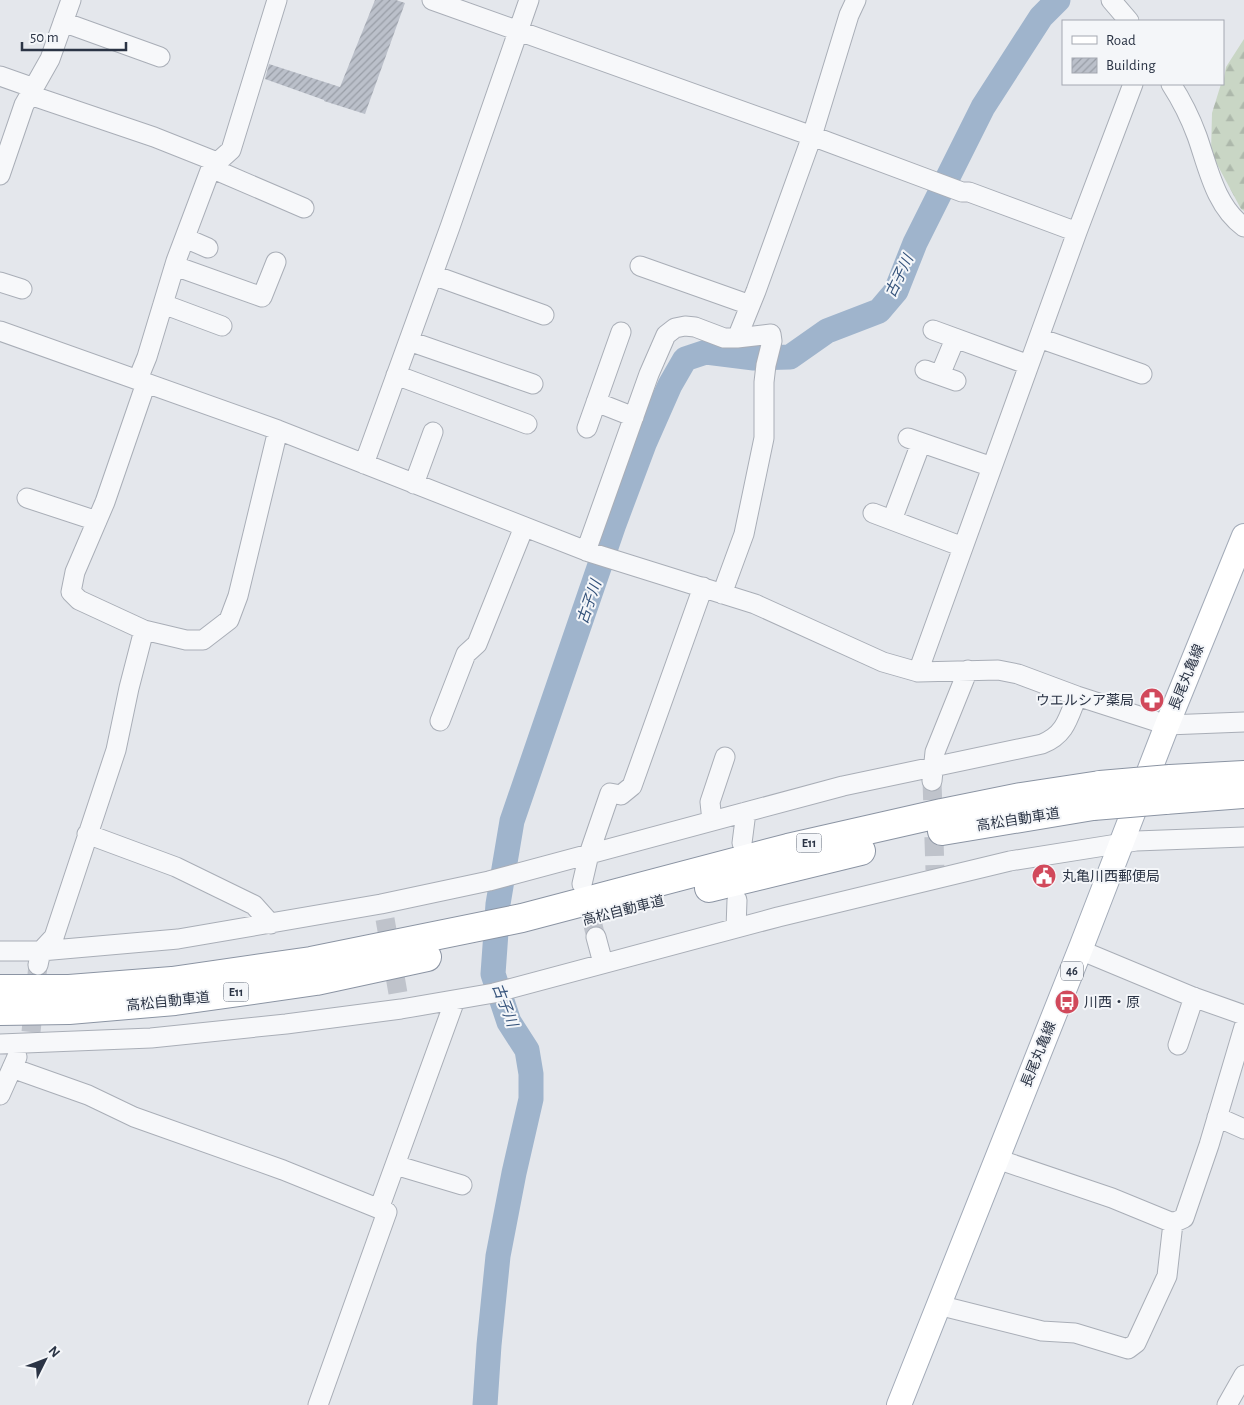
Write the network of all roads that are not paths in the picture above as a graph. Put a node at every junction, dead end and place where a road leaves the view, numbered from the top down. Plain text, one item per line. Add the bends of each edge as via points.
1 (71, 0) edge
2 (277, 0) edge
3 (529, 0) edge
4 (856, 0) edge
5 (1110, 0) edge
6 (443, 2) edge
7 (1128, 20) edge
8 (63, 22) junction
9 (517, 30) junction
10 (160, 57) dead end
11 (0, 76) edge
12 (1133, 85) edge
13 (1172, 85) edge
14 (32, 91) junction
15 (812, 136) junction
16 (214, 165) junction
17 (0, 175) edge
18 (304, 208) dead end
19 (1244, 227) edge
20 (1077, 232) junction
21 (185, 238) junction
22 (208, 248) dead end
23 (276, 262) dead end
24 (175, 266) junction
25 (640, 266) dead end
26 (433, 275) junction
27 (0, 282) edge
28 (22, 289) dead end
29 (163, 304) junction
30 (750, 305) junction
31 (544, 315) dead end
32 (222, 326) dead end
33 (933, 330) dead end
34 (0, 331) edge
35 (621, 332) dead end
36 (737, 338) junction
37 (1039, 338) junction
38 (955, 339) junction
39 (409, 341) junction
40 (1029, 366) junction
41 (1142, 374) dead end
42 (396, 375) junction
43 (940, 375) dead end
44 (142, 381) junction
45 (533, 384) dead end
46 (596, 402) junction
47 (634, 417) junction
48 (527, 424) dead end
49 (587, 428) dead end
50 (278, 430) junction
51 (433, 432) dead end
52 (364, 464) junction
53 (992, 466) junction
54 (414, 484) junction
55 (27, 498) dead end
56 (874, 513) dead end
57 (97, 520) junction
58 (892, 520) junction
59 (524, 527) junction
60 (1244, 536) edge
61 (963, 547) junction
62 (588, 552) junction
63 (703, 588) junction
64 (722, 594) junction
65 (144, 630) junction
66 (968, 670) junction
67 (918, 672) junction
68 (1077, 696) junction
69 (440, 721) dead end
70 (1244, 722) edge
71 (1167, 725) junction
72 (725, 757) dead end
73 (933, 774) junction
74 (1244, 775) edge
75 (1168, 789) junction
76 (1244, 794) edge
77 (746, 812) junction
78 (712, 821) junction
79 (87, 834) junction
80 (1244, 837) edge
81 (742, 843) dead end
82 (1122, 843) junction
83 (589, 854) junction
84 (582, 884) tunnel mouth
85 (737, 900) dead end
86 (271, 924) junction
87 (736, 928) junction
88 (596, 937) tunnel mouth
89 (466, 939) junction
90 (1080, 950) junction
91 (0, 951) edge
92 (40, 958) junction
93 (603, 963) junction
94 (0, 989) edge
95 (1194, 997) junction
96 (455, 1000) junction
97 (0, 1011) edge
98 (1244, 1015) edge
99 (1244, 1027) edge
100 (27, 1038) junction
101 (0, 1044) edge
102 (1178, 1045) dead end
103 (12, 1068) junction
104 (0, 1095) edge
105 (1217, 1117) junction
106 (1244, 1129) edge
107 (997, 1159) junction
108 (395, 1165) junction
109 (462, 1185) dead end
110 (379, 1209) junction
111 (1173, 1223) junction
112 (938, 1305) junction
113 (1244, 1375) edge
114 (318, 1405) edge
115 (898, 1405) edge
116 (1227, 1405) edge

1 - 8 street
2 - 16 street via 231,150
3 - 9 street
4 - 15 street
5 - 7 street
6 - 9 street
8 - 10 street
8 - 14 street via 50,59
9 - 15 street
9 - 26 street
11 - 14 street
12 - 20 street
13 - 19 street via 1184,105 1216,190
14 - 16 street via 154,137
14 - 17 street
15 - 20 street
15 - 30 street
16 - 18 street
16 - 21 street
20 - 37 street
21 - 22 street
21 - 24 street
23 - 24 street via 262,297
24 - 29 street
25 - 30 street
26 - 31 street
26 - 39 street
27 - 28 street
29 - 32 street
29 - 44 street
30 - 36 street
33 - 38 street
34 - 44 street
35 - 46 street
36 - 47 street via 724,338 695,327 675,328 666,335 659,348
36 - 64 street via 771,334 772,341 764,382 764,438 744,534
37 - 40 street
37 - 41 street
38 - 40 street
38 - 43 street
39 - 42 street
39 - 45 street
40 - 53 street
42 - 48 street
42 - 52 street
44 - 50 street
44 - 57 street
46 - 47 street
46 - 49 street
47 - 62 street
50 - 52 street
50 - 65 street via 238,596 229,620 203,640 186,640
51 - 54 street
52 - 54 street
53 - 58 street via 915,441
53 - 61 street
54 - 59 street
55 - 57 street
56 - 58 street
57 - 65 street via 75,572 71,592 79,600
58 - 61 street
59 - 62 street
59 - 69 street via 477,644 466,654
60 - 71 main road, 長尾丸亀線 / 46
61 - 67 street
62 - 63 street
63 - 64 street
63 - 83 street via 632,786 621,795 610,793
64 - 67 street via 755,604 883,662
65 - 79 street via 116,750
66 - 67 street
66 - 68 street via 1018,674
66 - 73 street via 935,752
68 - 71 street
68 - 73 street via 1068,721 1052,740
70 - 71 street
71 - 82 main road, 長尾丸亀線 / 46
72 - 78 street via 710,802
73 - 77 street via 843,786
74 - 75 highway, 高松自動車道 / E11
75 - 76 highway, 高松自動車道 / E11
75 - 89 highway, 高松自動車道 / E11, bridge via 1004,801 788,848 523,926
77 - 78 street
77 - 81 street
78 - 83 street
79 - 86 street via 176,867 254,905
79 - 92 street via 54,937
80 - 82 street
82 - 87 street via 937,874
82 - 90 main road, 長尾丸亀線 / 46
83 - 84 street
83 - 86 street via 383,912
85 - 87 street
86 - 92 street
87 - 93 street
88 - 93 street
89 - 94 highway, 高松自動車道 / E11 via 172,981 69,989
89 - 97 highway, 高松自動車道 / E11 via 316,981 175,1001 69,1010
90 - 95 street
90 - 107 main road, 長尾丸亀線 / 46
91 - 92 street
93 - 96 street via 494,993
95 - 98 street
95 - 102 street
96 - 100 street via 400,1004 286,1024 151,1038
96 - 108 street
99 - 105 street
100 - 101 street
100 - 103 street
103 - 104 street
103 - 110 street
105 - 106 street
105 - 111 street via 1184,1218
107 - 111 street via 1112,1198
107 - 112 main road, 長尾丸亀線 / 46
108 - 109 street
108 - 110 street
110 - 114 street via 387,1212
111 - 112 street via 1167,1276 1136,1343 1128,1349 1075,1333 1042,1331
112 - 115 main road, 長尾丸亀線 / 46
113 - 116 street

